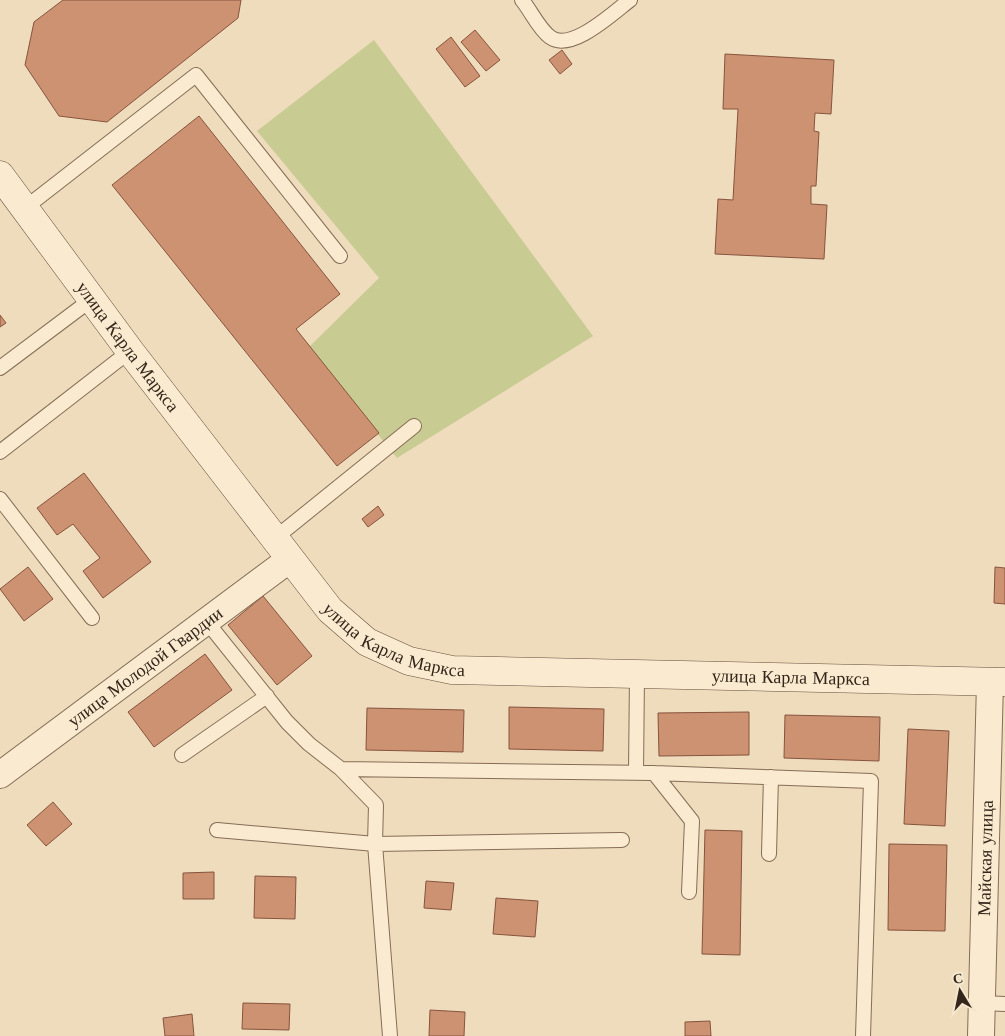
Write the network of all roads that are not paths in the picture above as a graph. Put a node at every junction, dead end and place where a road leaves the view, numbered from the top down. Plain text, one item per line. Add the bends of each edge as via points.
1 (522, 0) edge
2 (630, 0) edge
3 (0, 175) edge
4 (25, 208) junction
5 (340, 256) dead end
6 (92, 299) junction
7 (130, 352) junction
8 (0, 368) edge
9 (414, 426) dead end
10 (0, 452) edge
11 (0, 499) edge
12 (282, 549) junction
13 (92, 618) dead end
14 (207, 622) junction
15 (637, 674) junction
16 (997, 682) edge
17 (266, 696) junction
18 (182, 755) dead end
19 (341, 768) junction
20 (636, 773) junction
21 (654, 773) junction
22 (0, 775) edge
23 (770, 777) junction
24 (217, 830) dead end
25 (622, 840) dead end
26 (376, 844) junction
27 (770, 854) dead end
28 (689, 892) dead end
29 (993, 1004) edge
30 (390, 1036) edge
31 (863, 1036) edge
32 (981, 1036) edge

1 - 2 lane via 550,37 566,41 582,35
3 - 4 street, улица Карла Маркса
4 - 5 lane via 196,75
4 - 6 street, улица Карла Маркса
6 - 7 street, улица Карла Маркса
6 - 8 lane
7 - 10 lane
7 - 12 street, улица Карла Маркса
9 - 12 lane
11 - 13 lane
12 - 14 street, улица Молодой Гвардии
12 - 15 street, улица Карла Маркса via 330,610 367,642 409,661 452,670
14 - 17 lane
14 - 22 street, улица Молодой Гвардии
15 - 16 street, улица Карла Маркса
15 - 20 lane
16 - 29 street, Майская улица
17 - 18 lane
17 - 19 lane via 309,744
19 - 20 lane
19 - 26 lane via 376,805
20 - 21 lane
21 - 23 lane
21 - 28 lane via 692,821
23 - 27 lane
23 - 31 lane via 871,781
24 - 26 lane
25 - 26 lane
26 - 30 lane
29 - 32 street, Майская улица

